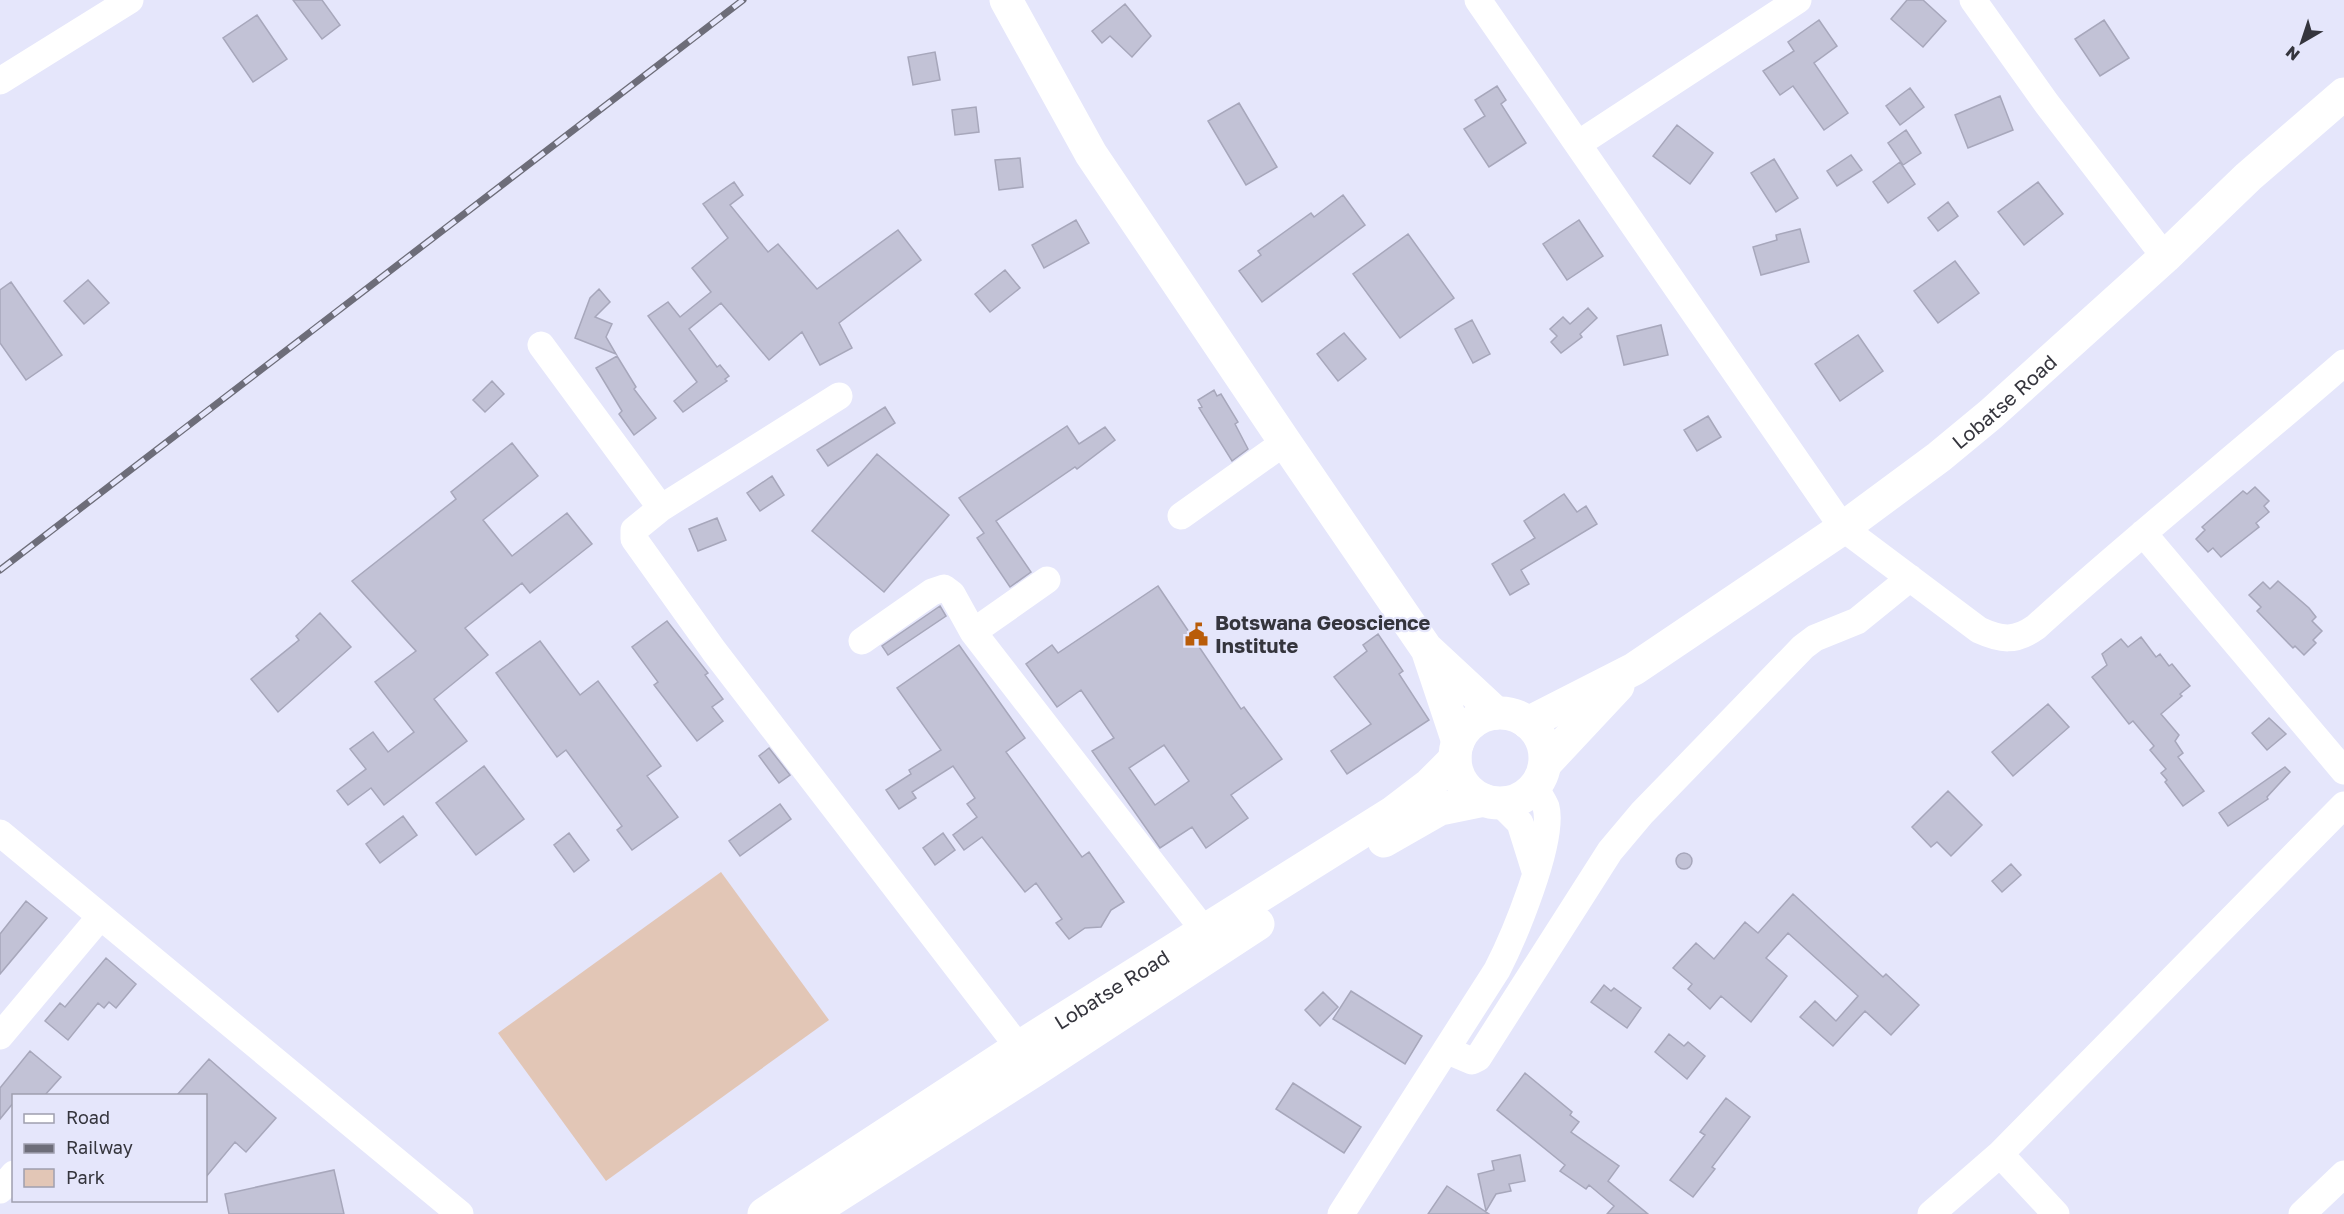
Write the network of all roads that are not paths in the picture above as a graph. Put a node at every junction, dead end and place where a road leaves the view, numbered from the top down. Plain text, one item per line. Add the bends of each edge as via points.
1 (130, 0) edge
2 (1006, 0) edge
3 (1478, 0) edge
4 (1797, 0) edge
5 (1973, 0) edge
6 (0, 81) edge
7 (2344, 94) edge
8 (1578, 144) junction
9 (2165, 257) junction
10 (541, 345) dead end
11 (2344, 363) edge
12 (839, 396) dead end
13 (1285, 442) junction
14 (661, 508) junction
15 (1181, 516) dead end
16 (1843, 528) junction
17 (2143, 532) junction
18 (1910, 578) junction
19 (1047, 580) dead end
20 (973, 632) junction
21 (862, 640) dead end
22 (1426, 648) junction
23 (1634, 669) junction
24 (1496, 713) junction
25 (1528, 723) junction
26 (1456, 751) junction
27 (2344, 771) edge
28 (1540, 775) junction
29 (1492, 802) junction
30 (2344, 806) edge
31 (0, 833) edge
32 (1535, 871) junction
33 (100, 917) junction
34 (1213, 940) junction
35 (0, 1036) edge
36 (1446, 1050) junction
37 (1027, 1059) junction
38 (2000, 1154) junction
39 (2344, 1174) edge
40 (12, 1176) edge
41 (0, 1190) edge
42 (460, 1214) edge
43 (764, 1214) edge
44 (809, 1214) edge
45 (1341, 1214) edge
46 (1931, 1214) edge
47 (2056, 1214) edge
48 (2302, 1214) edge

1 - 6 street
2 - 13 main road via 1091,154
3 - 8 street
4 - 8 street
5 - 9 street
7 - 9 main road, Lobatse Road via 2257,169
8 - 16 street
9 - 16 main road, Lobatse Road via 1991,414
10 - 14 street
11 - 17 street via 2237,457
12 - 14 street
13 - 15 street
13 - 22 main road
14 - 37 street via 634,530 637,545 728,670
16 - 18 street
16 - 23 main road, Lobatse Road
17 - 18 street via 2036,627 2015,639 1994,637 1979,630
17 - 27 street
18 - 36 street via 1857,621 1803,647 1642,813 1610,851 1478,1059
19 - 20 street
20 - 21 street via 952,594 944,588 932,592
20 - 34 street
22 - 24 main road
22 - 26 main road
23 - 25 main road, Lobatse Road
23 - 28 main road, Lobatse Road
24 - 25 main road via 1513,715
24 - 26 main road, Lobatse Road via 1466,728
25 - 28 main road via 1544,748
26 - 29 main road via 1459,776 1469,791
26 - 34 main road, Lobatse Road via 1430,784
28 - 29 main road, Lobatse Road via 1520,799
28 - 32 street via 1546,824
29 - 32 street via 1520,823
29 - 34 main road, Lobatse Road via 1440,809
30 - 38 street
31 - 33 street
32 - 36 street via 1510,944
33 - 35 street
33 - 42 street
34 - 37 main road, Lobatse Road
36 - 45 street
37 - 43 main road, Lobatse Road
37 - 44 main road, Lobatse Road
38 - 46 street
38 - 47 street
39 - 48 street
40 - 41 street

